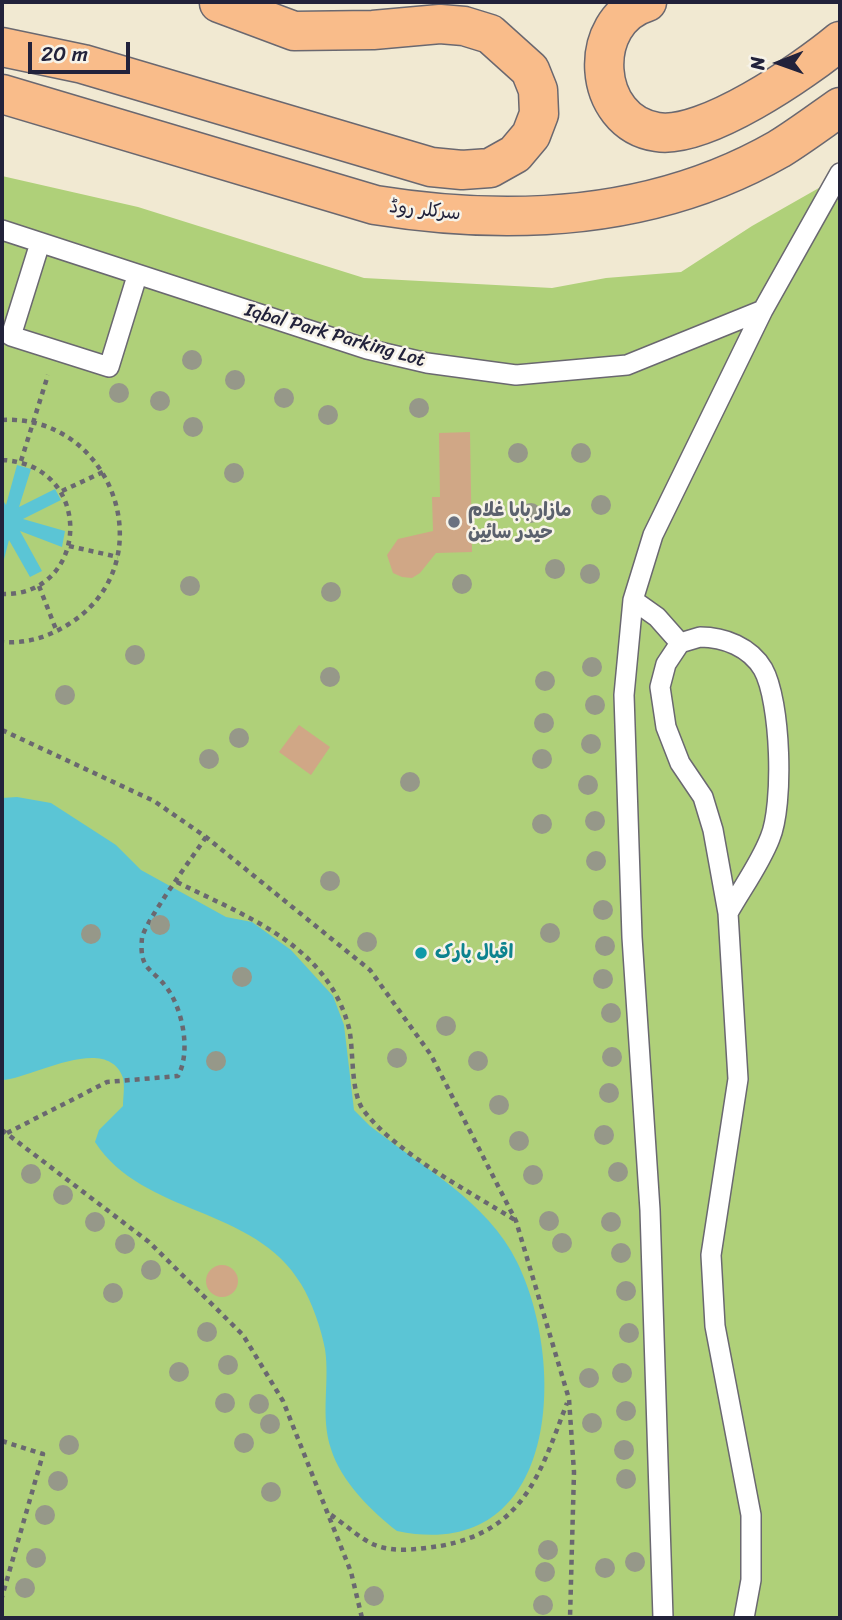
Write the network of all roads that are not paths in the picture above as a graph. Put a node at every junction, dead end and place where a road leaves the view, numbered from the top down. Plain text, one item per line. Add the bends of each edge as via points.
1 (219, 2) edge
2 (647, 2) edge
3 (840, 41) edge
4 (2, 47) edge
5 (2, 94) edge
6 (840, 107) edge
7 (840, 173) edge
8 (2, 230) edge
9 (40, 243) junction
10 (137, 276) junction
11 (763, 310) junction
12 (633, 600) junction
13 (680, 643) junction
14 (728, 913) junction
15 (663, 1618) edge
16 (744, 1618) edge

1 - 4 main road via 294,31 440,24 490,34 530,70 538,90 539,114 531,135 515,154 490,167 431,167 83,64
2 - 3 main road via 631,6 615,25 603,51 605,81 623,115 657,132 688,131 716,119 764,94
5 - 6 main road, سرکلر روڈ via 375,205 429,214 529,217 578,215 648,201 724,176 779,149
7 - 11 lane
8 - 9 lane, Iqbal Park Parking Lot
9 - 10 lane, Iqbal Park Parking Lot
9 - 10 lane via 11,336 109,367
10 - 11 lane, Iqbal Park Parking Lot via 367,349 427,363 516,374 627,365
11 - 12 lane via 653,536
12 - 13 lane via 657,617
12 - 15 lane via 624,695 632,937 650,1210
13 - 14 lane via 666,664 660,687 666,727 680,763 703,797
13 - 14 lane via 720,637 744,649 763,668 773,696 780,783 771,836
14 - 16 lane via 738,1079 711,1255 715,1326 751,1515 751,1580

